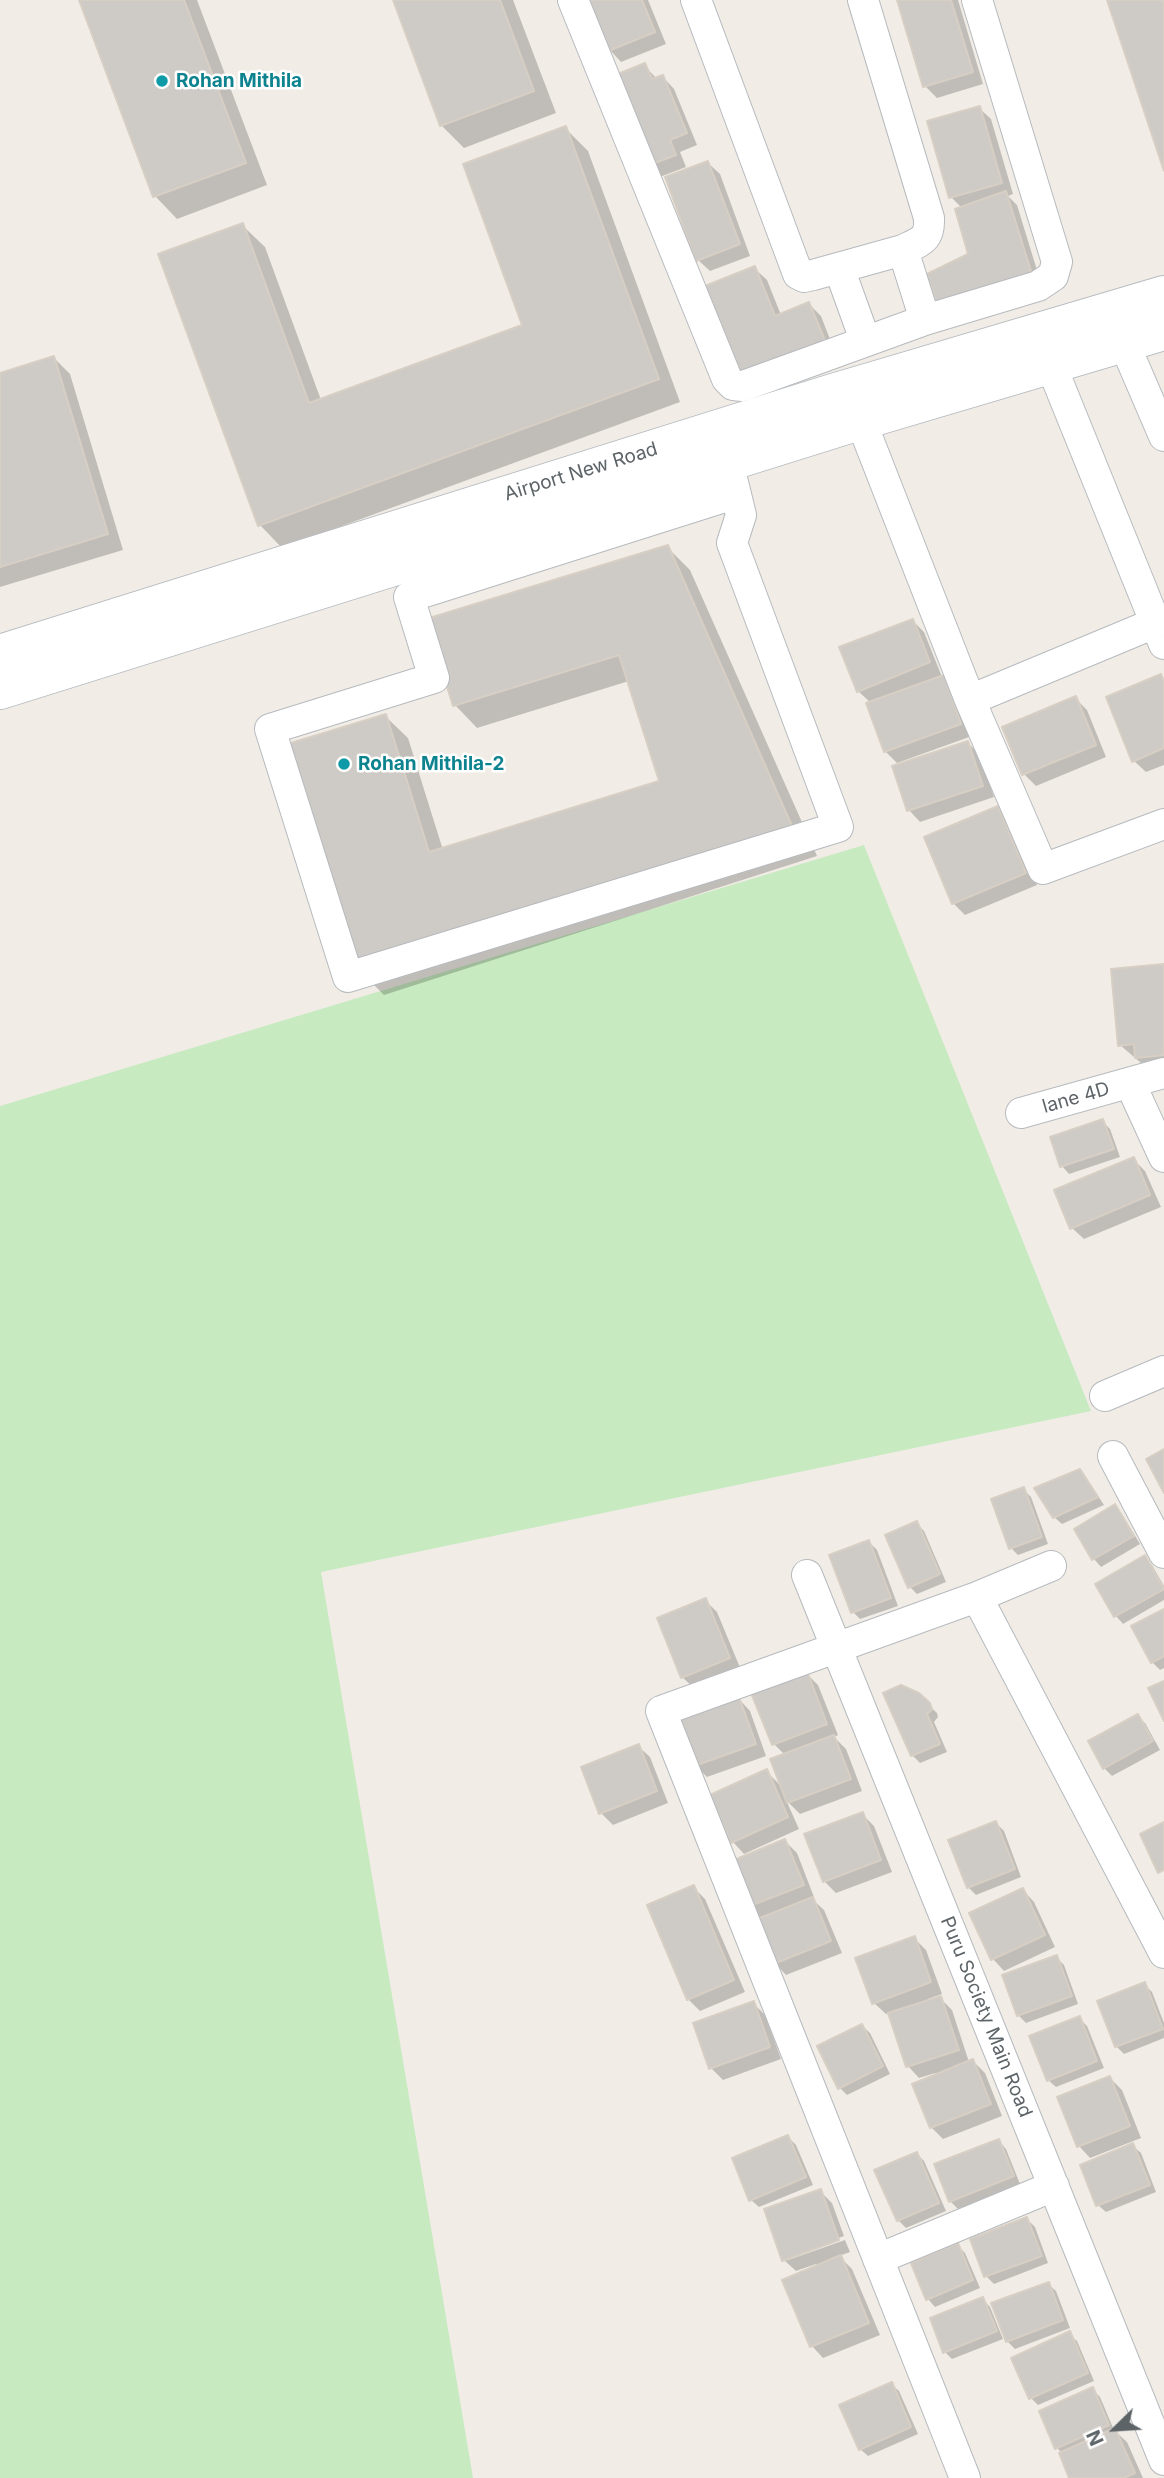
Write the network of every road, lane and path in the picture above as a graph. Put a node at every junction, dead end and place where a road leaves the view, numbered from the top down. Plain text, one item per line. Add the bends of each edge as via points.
1 (573, 0) edge
2 (696, 0) edge
3 (863, 0) edge
4 (977, 0) edge
5 (903, 250) junction
6 (839, 268) junction
7 (1164, 295) edge
8 (925, 320) junction
9 (1164, 331) edge
10 (865, 340) junction
11 (1124, 343) junction
12 (1051, 365) junction
13 (861, 421) junction
14 (1164, 436) edge
15 (731, 478) junction
16 (1160, 634) edge
17 (0, 654) edge
18 (0, 690) edge
19 (970, 700) junction
20 (1164, 824) edge
21 (1164, 1073) edge
22 (1130, 1083) junction
23 (1021, 1113) dead end
24 (1164, 1157) edge
25 (1164, 1371) edge
26 (1105, 1396) dead end
27 (1113, 1455) dead end
28 (1164, 1553) edge
29 (1051, 1566) dead end
30 (807, 1575) dead end
31 (977, 1597) junction
32 (836, 1647) junction
33 (1164, 1953) edge
34 (1054, 2186) junction
35 (878, 2259) junction
36 (1164, 2460) edge
37 (965, 2478) edge

1 - 10 street via 727,379 743,386
2 - 6 street via 798,274 804,277
3 - 5 street via 929,218 926,238
4 - 8 street via 1057,262 1053,276 1038,286
5 - 6 street
5 - 8 street
6 - 10 street
7 - 17 main road, Airport New Road via 820,397
8 - 10 street
9 - 11 main road, Airport New Road
11 - 12 main road, Airport New Road
11 - 14 street
12 - 13 main road, Airport New Road
12 - 16 street
13 - 15 main road, Airport New Road
13 - 19 street
15 - 15 street via 741,515 732,544 838,828 348,977 270,729 434,678 409,597
15 - 18 main road, Airport New Road
16 - 19 street
19 - 20 street via 1042,869
21 - 22 street, lane 4D
22 - 23 street, lane 4D
22 - 24 street
25 - 26 street
27 - 28 street
29 - 31 street
30 - 32 street, Puru Society Main Road
31 - 32 street
31 - 33 street
32 - 34 street, Puru Society Main Road
32 - 35 street via 661,1711
34 - 35 street
34 - 36 street, Puru Society Main Road
35 - 37 street

